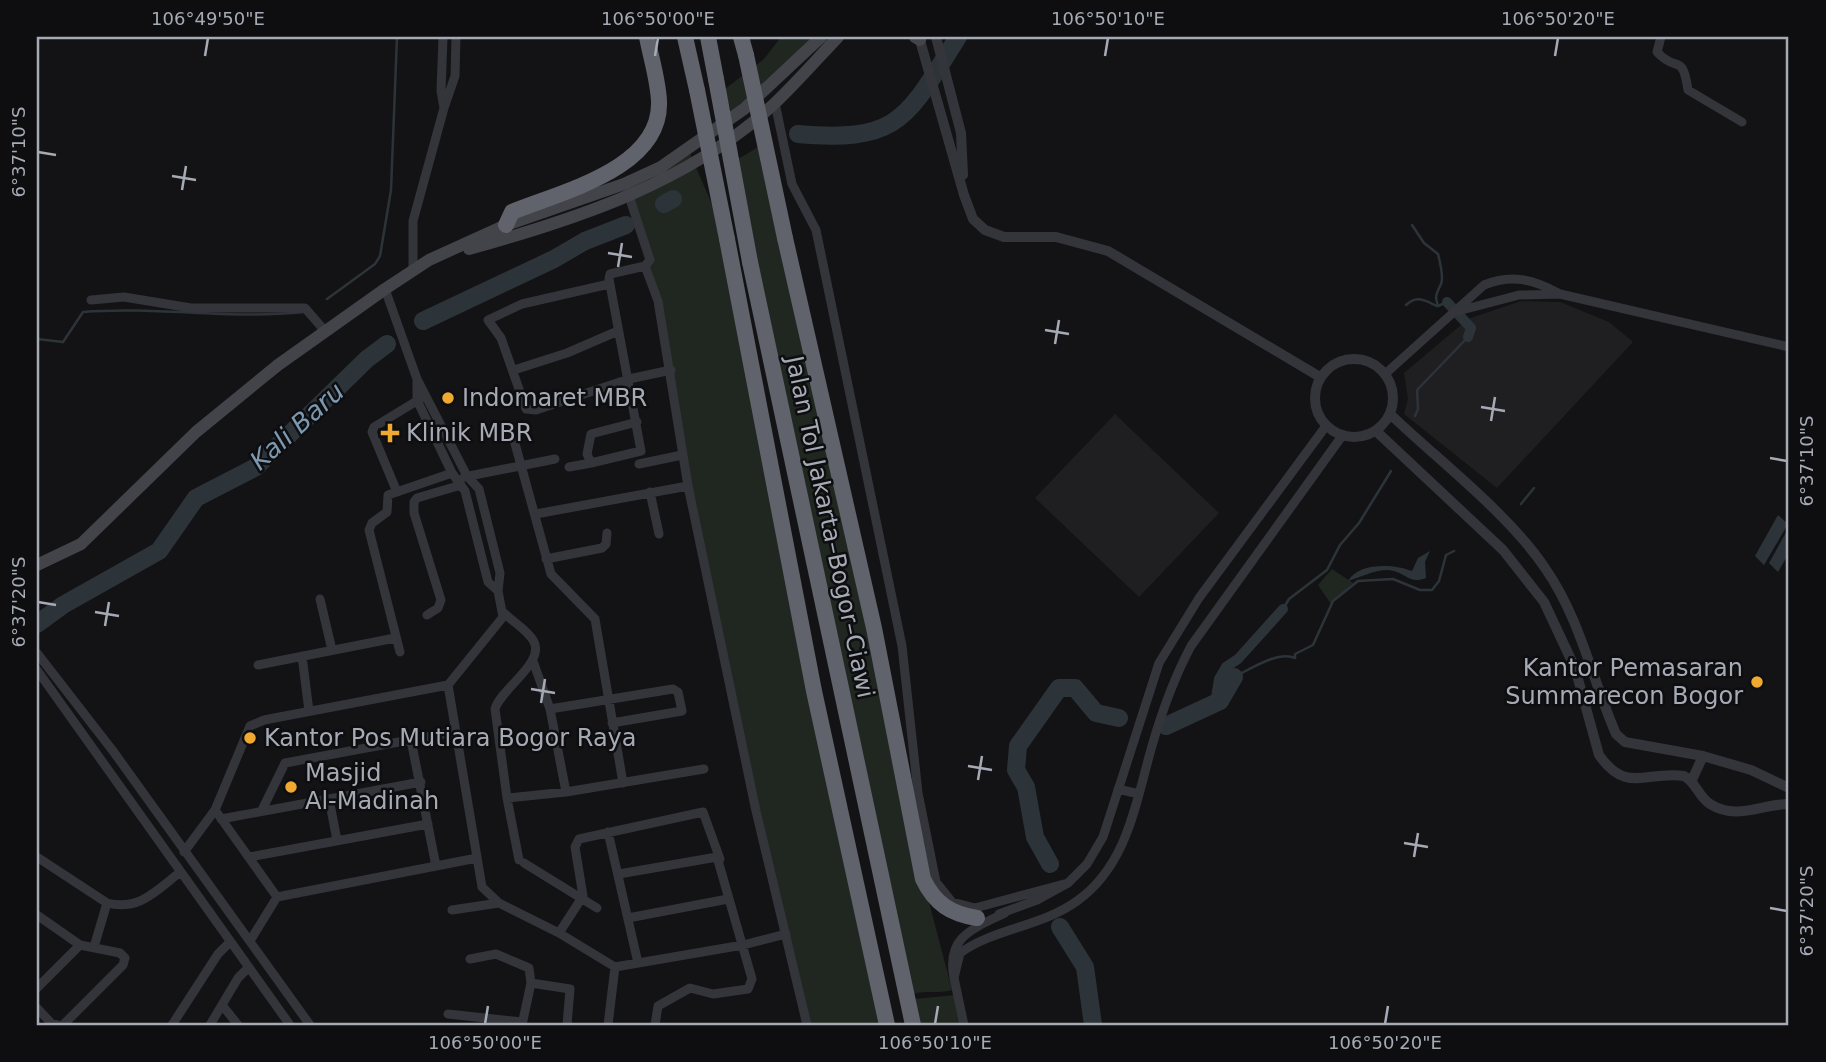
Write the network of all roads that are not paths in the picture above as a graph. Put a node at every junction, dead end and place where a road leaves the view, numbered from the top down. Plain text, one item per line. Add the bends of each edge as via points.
1 (443, 37) edge
2 (456, 37) edge
3 (647, 37) edge
4 (685, 37) edge
5 (708, 37) edge
6 (741, 37) edge
7 (821, 37) edge
8 (838, 37) edge
9 (936, 37) edge
10 (1661, 37) edge
11 (919, 41) edge
12 (775, 103) junction
13 (444, 108) junction
14 (1742, 122) dead end
15 (964, 195) junction
16 (631, 201) junction
17 (509, 231) junction
18 (648, 263) junction
19 (413, 270) junction
20 (1498, 280) junction
21 (609, 284) junction
22 (388, 293) junction
23 (1560, 294) junction
24 (91, 300) dead end
25 (1500, 300) junction
26 (1458, 311) junction
27 (325, 331) junction
28 (618, 331) junction
29 (1789, 347) edge
30 (514, 370) junction
31 (671, 370) junction
32 (1385, 374) junction
33 (1320, 377) junction
34 (629, 379) junction
35 (422, 398) junction
36 (1390, 414) junction
37 (637, 422) junction
38 (1326, 426) junction
39 (1376, 431) junction
40 (1342, 436) junction
41 (513, 440) dead end
42 (682, 455) junction
43 (555, 459) dead end
44 (591, 463) junction
45 (639, 464) dead end
46 (522, 465) junction
47 (569, 467) dead end
48 (467, 476) junction
49 (457, 479) junction
50 (688, 486) junction
51 (397, 492) junction
52 (650, 492) junction
53 (536, 514) junction
54 (607, 533) dead end
55 (659, 534) dead end
56 (545, 559) junction
57 (37, 565) edge
58 (498, 591) junction
59 (320, 600) dead end
60 (504, 613) junction
61 (427, 615) dead end
62 (395, 638) junction
63 (332, 650) junction
64 (37, 653) edge
65 (400, 653) dead end
66 (302, 656) junction
67 (533, 661) junction
68 (258, 666) dead end
69 (37, 670) edge
70 (448, 685) junction
71 (607, 701) junction
72 (550, 709) junction
73 (309, 711) junction
74 (612, 723) junction
75 (453, 732) junction
76 (411, 740) junction
77 (113, 751) junction
78 (1703, 756) junction
79 (102, 759) junction
80 (704, 769) dead end
81 (1692, 780) junction
82 (421, 782) junction
83 (623, 783) junction
84 (1789, 788) edge
85 (1118, 789) junction
86 (566, 792) junction
87 (1139, 794) junction
88 (507, 798) junction
89 (329, 799) junction
90 (1789, 804) edge
91 (215, 810) junction
92 (262, 810) junction
93 (221, 819) junction
94 (428, 824) junction
95 (608, 832) junction
96 (337, 840) junction
97 (184, 852) junction
98 (37, 857) edge
99 (249, 857) junction
100 (477, 858) junction
101 (720, 859) junction
102 (436, 866) junction
103 (179, 873) junction
104 (619, 874) junction
105 (1068, 883) junction
106 (583, 896) junction
107 (277, 897) junction
108 (728, 899) junction
109 (499, 902) junction
110 (107, 903) junction
111 (597, 908) dead end
112 (452, 910) dead end
113 (1005, 913) junction
114 (37, 915) edge
115 (628, 918) junction
116 (977, 918) joint
117 (559, 933) junction
118 (786, 934) junction
119 (250, 941) junction
120 (229, 943) junction
121 (80, 945) junction
122 (743, 945) junction
123 (94, 947) junction
124 (470, 959) dead end
125 (638, 963) junction
126 (615, 967) junction
127 (247, 969) junction
128 (954, 978) junction
129 (531, 983) junction
130 (37, 988) edge
131 (222, 1005) junction
132 (37, 1008) edge
133 (448, 1014) dead end
134 (303, 1016) junction
135 (522, 1023) edge
136 (805, 1023) edge
137 (52, 1024) edge
138 (63, 1025) edge
139 (172, 1025) edge
140 (210, 1025) edge
141 (238, 1025) edge
142 (290, 1025) edge
143 (310, 1025) edge
144 (567, 1025) edge
145 (608, 1025) edge
146 (654, 1025) edge
147 (887, 1025) edge
148 (913, 1025) edge
149 (964, 1025) edge

1 - 13 street
2 - 13 street via 455,76
3 - 17 highway via 659,103 642,147 619,167 590,182 512,212
4 - 147 highway, Jalan Tol Jakarta–Bogor–Ciawi, bridge via 814,691
5 - 148 highway, Jalan Tol Jakarta–Bogor–Ciawi, bridge via 750,262
6 - 116 highway, bridge via 874,628 923,879 944,907
7 - 17 main road via 744,109 661,167
8 - 12 main road
9 - 15 street via 961,133
10 - 14 street via 1657,52 1682,66 1688,90
11 - 15 street
12 - 16 main road via 692,164
12 - 105 street via 792,184 816,230 902,646 918,793 936,882 952,902 975,908
13 - 19 street via 413,221
15 - 33 street via 973,219 985,230 1004,237 1056,237 1108,251
16 - 17 main road
16 - 18 street
17 - 19 main road
18 - 21 street via 610,274
18 - 31 street
19 - 22 main road
20 - 23 street via 1540,282
20 - 25 street
20 - 26 street via 1466,299
21 - 28 street
21 - 30 street via 523,304 488,320
22 - 27 main road
22 - 35 street
23 - 25 street
23 - 29 street
24 - 27 street via 124,297 191,308 305,309
25 - 26 street
26 - 32 street
27 - 57 main road via 196,432 81,544
28 - 30 street
28 - 34 street
30 - 34 street via 526,409 531,411
31 - 34 street
31 - 42 street
32 - 33 street via 1368,361 1346,359
32 - 36 street via 1393,393
33 - 38 street via 1314,401
34 - 37 street
35 - 48 street
35 - 49 street
35 - 51 street via 372,432
36 - 39 street
36 - 78 street via 1518,534 1545,568 1590,660 1616,734 1636,746
37 - 44 street via 591,434 587,454
37 - 44 street via 639,453
38 - 40 street
38 - 85 street via 1171,640 1150,684
39 - 40 street via 1353,438
39 - 81 street via 1503,550 1539,593 1575,668 1599,755 1607,767 1625,779 1675,775
40 - 87 street via 1191,646 1171,686
41 - 46 street
42 - 45 street
42 - 50 street
43 - 46 street
44 - 47 street
46 - 48 street
46 - 53 street
48 - 49 street
48 - 58 street via 479,489 500,573
49 - 51 street
49 - 58 street via 488,582
49 - 61 street via 414,502 441,600
50 - 52 street
50 - 118 street
51 - 62 street via 388,495 387,512 369,530
52 - 53 street
52 - 55 street
53 - 56 street
54 - 56 street via 602,548
56 - 71 street via 551,574 595,619
58 - 60 street
59 - 63 street
60 - 67 street via 534,642
60 - 70 street
62 - 63 street
62 - 65 street
63 - 66 street
64 - 77 street
66 - 68 street
66 - 73 street
67 - 72 street
67 - 88 street via 495,705
69 - 79 street
70 - 73 street
70 - 75 street
71 - 72 street
71 - 74 street
71 - 74 street via 674,689 683,709
72 - 86 street
73 - 91 street via 260,721 248,728
74 - 83 street
75 - 76 street
75 - 100 street
76 - 82 street
76 - 92 street via 285,763
77 - 79 street
77 - 97 street
78 - 81 street
78 - 84 street via 1751,770
79 - 103 street
80 - 83 street
81 - 90 street via 1699,795 1736,814
82 - 89 street
82 - 94 street
83 - 86 street
85 - 87 street
85 - 105 street via 1103,837 1087,864
86 - 88 street
87 - 128 street via 1128,833 1107,873 1079,900 1050,918 973,944 960,953
88 - 106 street via 522,862
89 - 92 street
89 - 96 street
91 - 93 street
91 - 97 street
92 - 93 street
93 - 99 street
94 - 96 street
94 - 102 street
95 - 101 street via 704,812
95 - 104 street
95 - 106 street via 576,842
96 - 99 street
97 - 119 street
98 - 110 street
99 - 107 street
100 - 102 street
100 - 109 street via 482,887
101 - 104 street
101 - 108 street
102 - 107 street
103 - 110 street via 136,904
103 - 120 street
104 - 115 street
105 - 113 street
106 - 111 street
106 - 117 street
107 - 119 street
108 - 115 street
108 - 122 street
109 - 112 street
109 - 117 street
110 - 123 street
113 - 116 street
113 - 128 street via 970,931 956,944 950,960
114 - 121 street
115 - 125 street
117 - 126 street
118 - 122 street
118 - 136 street
119 - 134 street
120 - 127 street
120 - 139 street
121 - 123 street
121 - 130 street
122 - 125 street
122 - 146 street via 750,987 713,994 690,988 658,1006
123 - 138 street via 122,954 124,964
124 - 129 street via 489,954 508,958 529,968
125 - 126 street
126 - 145 street
127 - 131 street
127 - 142 street
128 - 149 street
129 - 135 street
129 - 144 street via 570,989
131 - 140 street
131 - 141 street
132 - 137 street
133 - 135 street
134 - 142 street
134 - 143 street

